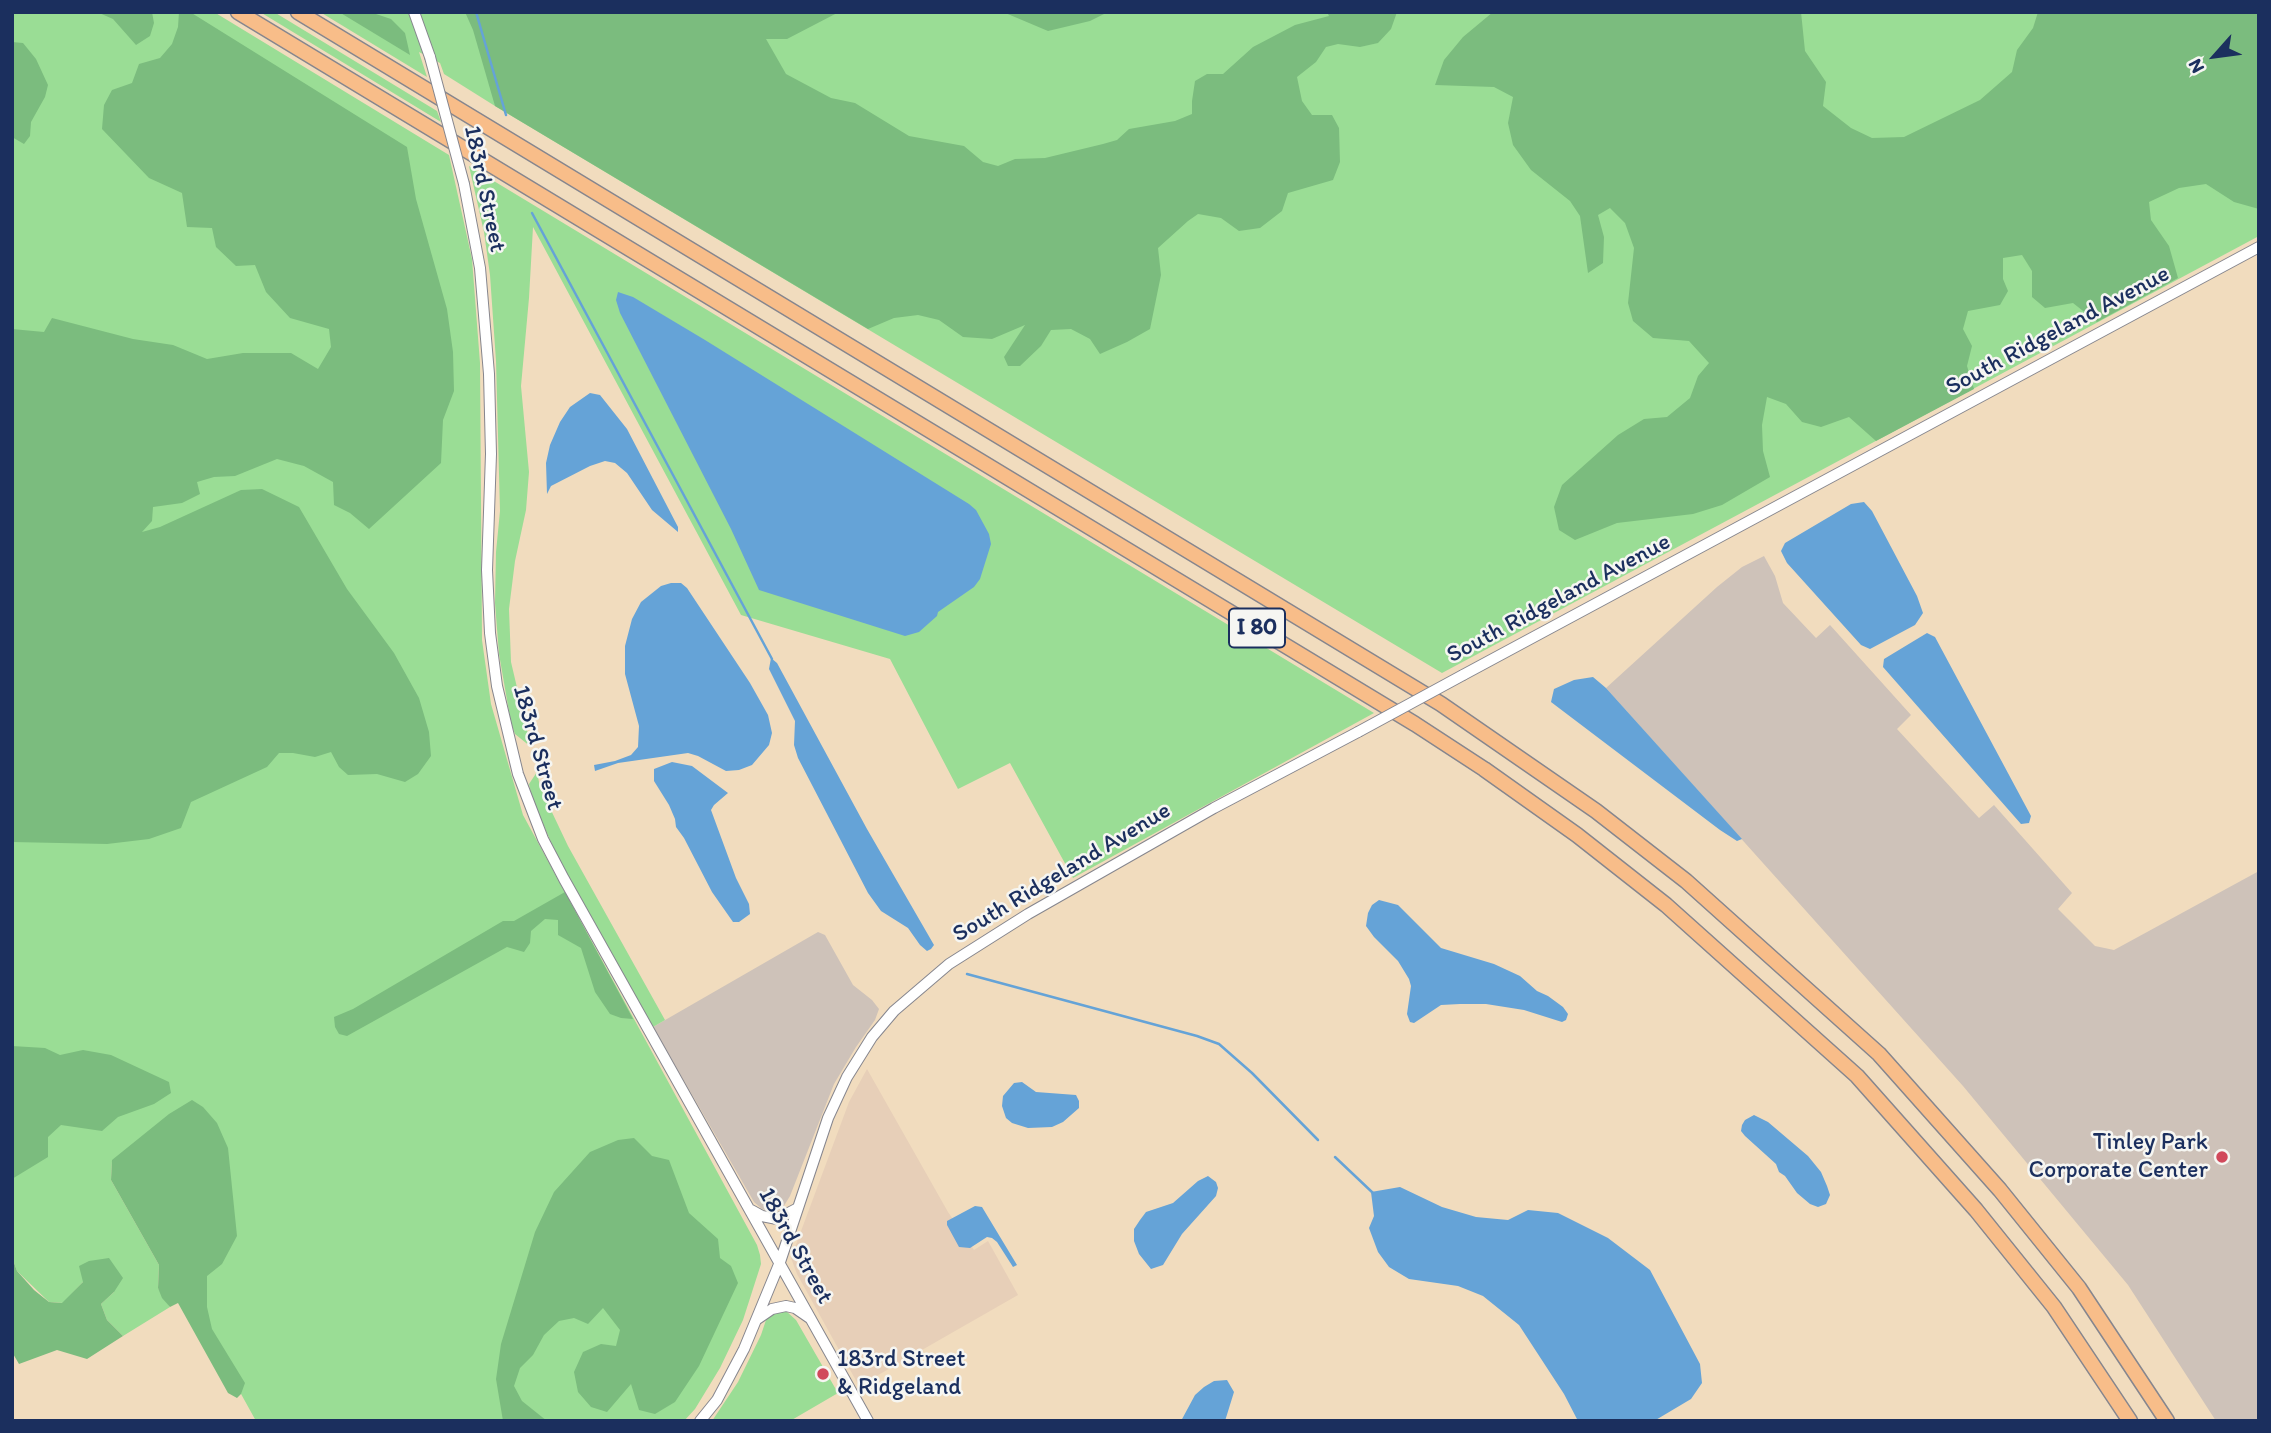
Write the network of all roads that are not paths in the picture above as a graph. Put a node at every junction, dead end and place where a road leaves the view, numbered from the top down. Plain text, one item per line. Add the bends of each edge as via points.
1 (238, 12) edge
2 (298, 12) edge
3 (414, 12) edge
4 (2259, 247) edge
5 (798, 1207) junction
6 (751, 1210) junction
7 (780, 1262) junction
8 (812, 1319) junction
9 (756, 1320) junction
10 (700, 1421) edge
11 (868, 1421) edge
12 (2130, 1421) edge
13 (2167, 1421) edge

1 - 12 highway, I 80 via 1415,724 1577,835 1666,905 1857,1076 1976,1210 2054,1307
2 - 13 highway, I 80 via 1441,704 1596,811 1686,881 1879,1054 2000,1190 2079,1288
3 - 6 street, 183rd Street, bridge via 464,184 480,268 491,435 490,633 510,745 551,855
4 - 5 street, South Ridgeland Avenue, bridge via 1214,807 949,964 894,1011 846,1077
5 - 6 street via 777,1219
5 - 7 street, South Ridgeland Avenue
6 - 7 street, 183rd Street
7 - 8 street, 183rd Street
7 - 9 street, South Ridgeland Avenue
8 - 9 street via 786,1306
8 - 11 street, 183rd Street
9 - 10 street, South Ridgeland Avenue via 717,1400

